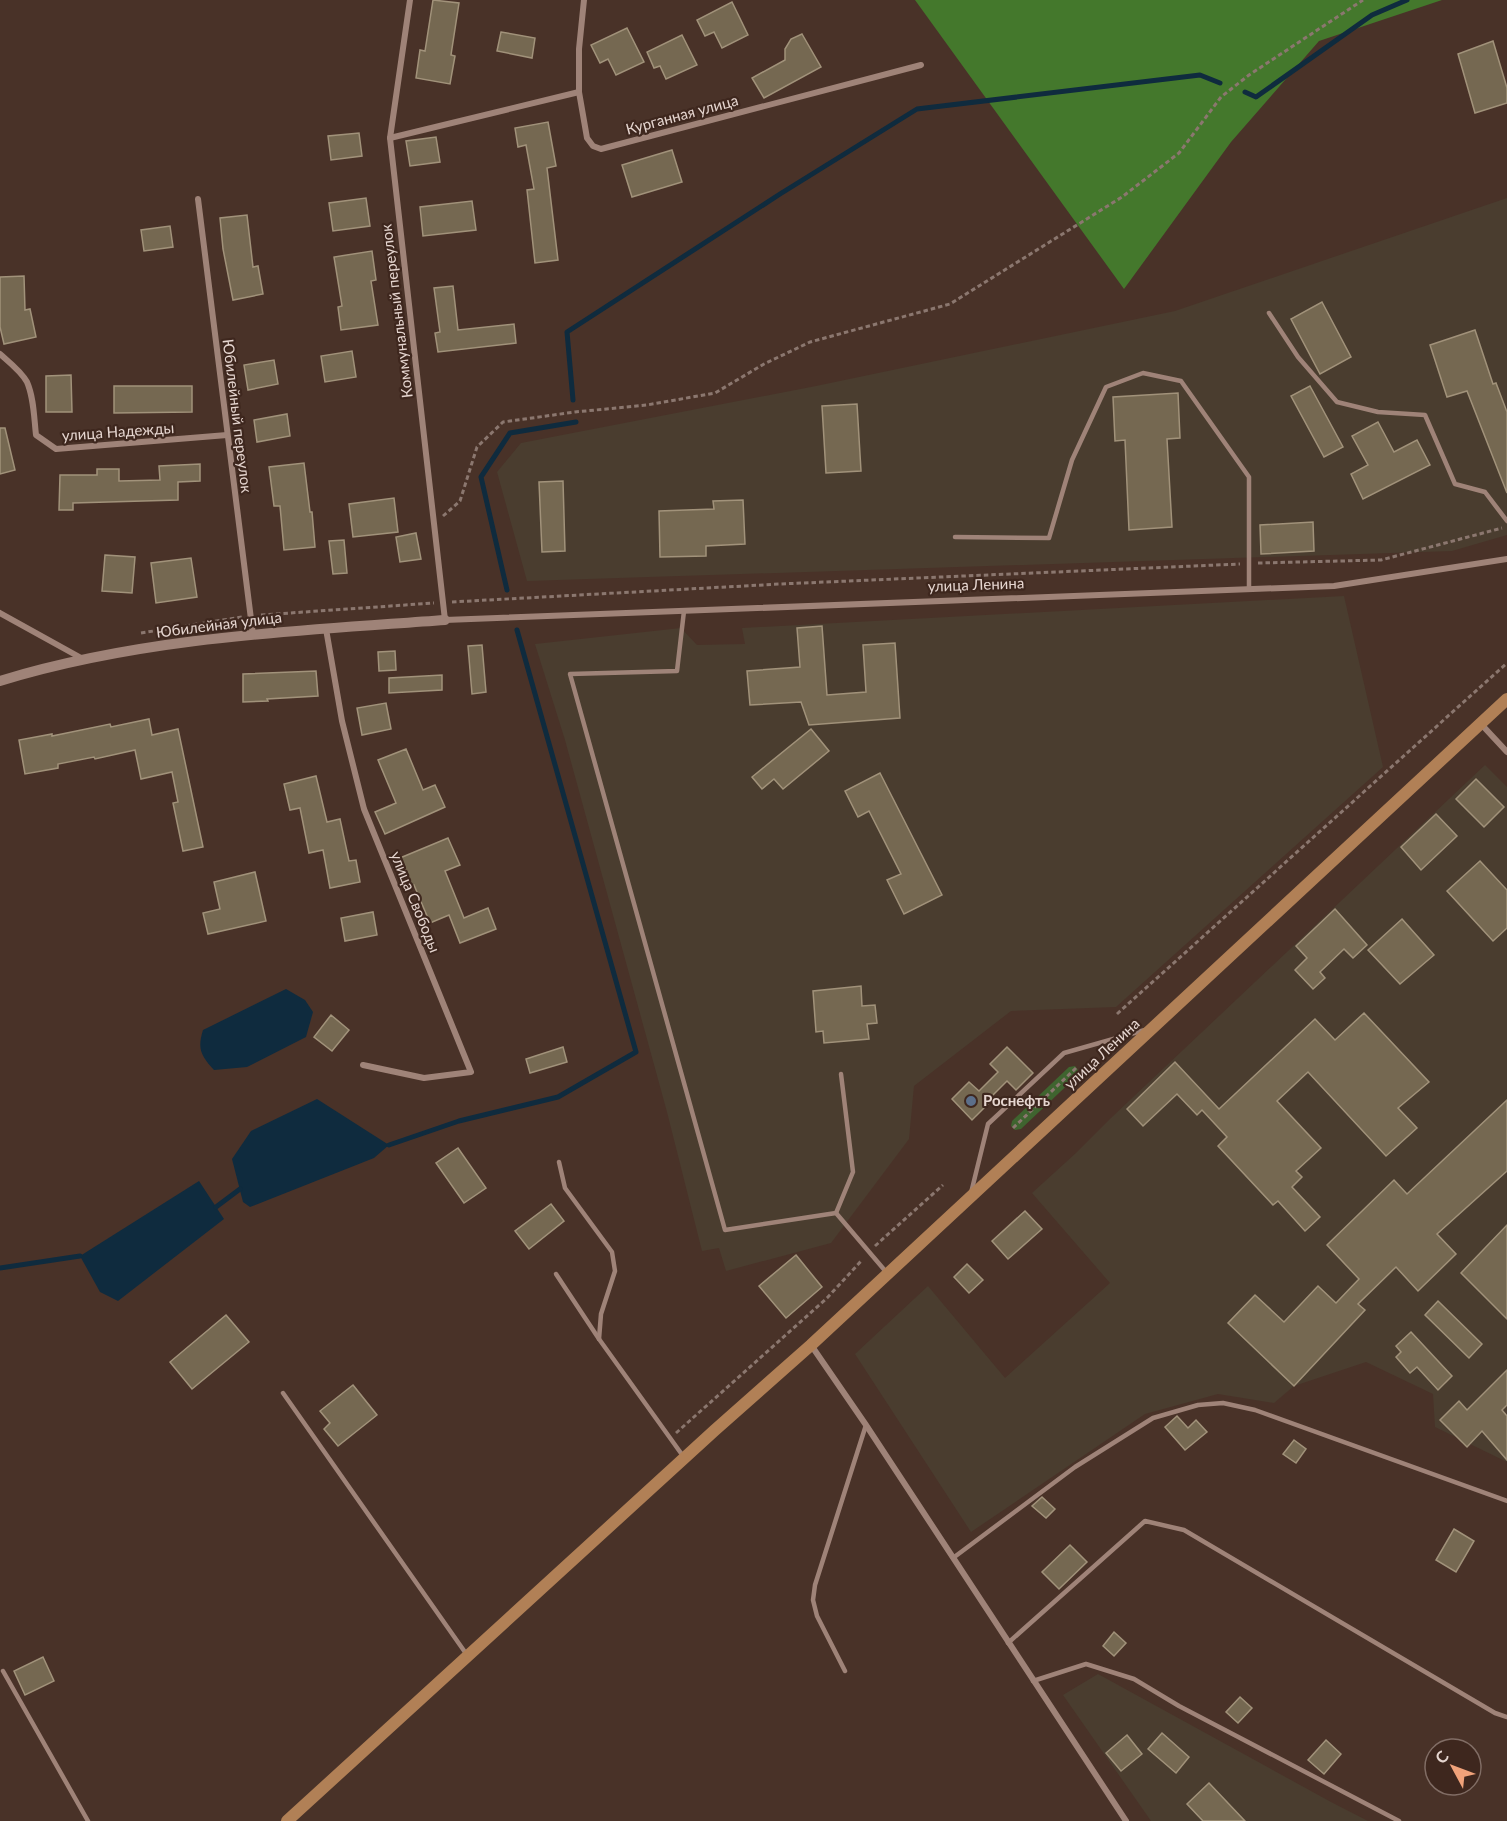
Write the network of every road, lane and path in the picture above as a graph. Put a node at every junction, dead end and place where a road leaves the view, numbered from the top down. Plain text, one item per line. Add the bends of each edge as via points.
1 (410, 0) edge
2 (584, 0) edge
3 (1364, 0) edge
4 (921, 64) dead end
5 (579, 92) junction
6 (390, 138) junction
7 (198, 199) dead end
8 (1269, 313) dead end
9 (0, 354) edge
10 (227, 435) junction
11 (1507, 521) edge
12 (434, 524) junction
13 (1507, 527) edge
14 (955, 537) dead end
15 (1507, 559) edge
16 (1249, 564) junction
17 (1249, 589) junction
18 (442, 602) junction
19 (684, 611) junction
20 (0, 614) edge
21 (250, 616) junction
22 (445, 620) junction
23 (326, 629) junction
24 (141, 633) dead end
25 (253, 635) junction
26 (83, 659) junction
27 (1507, 663) edge
28 (0, 681) edge
29 (1507, 699) edge
30 (1480, 723) junction
31 (1507, 752) edge
32 (1117, 1014) dead end
33 (1153, 1028) junction
34 (363, 1065) dead end
35 (1076, 1068) dead end
36 (841, 1074) dead end
37 (1013, 1128) dead end
38 (559, 1162) dead end
39 (943, 1185) dead end
40 (969, 1199) junction
41 (836, 1213) junction
42 (869, 1252) junction
43 (556, 1274) dead end
44 (888, 1274) junction
45 (599, 1339) junction
46 (811, 1345) junction
47 (283, 1393) dead end
48 (866, 1425) junction
49 (670, 1439) junction
50 (685, 1458) junction
51 (1507, 1501) edge
52 (953, 1558) junction
53 (1008, 1643) junction
54 (467, 1655) junction
55 (3, 1671) dead end
56 (845, 1671) dead end
57 (1033, 1682) junction
58 (1507, 1717) edge
59 (88, 1821) edge
60 (287, 1821) edge
61 (1125, 1821) edge
62 (1399, 1821) edge

1 - 6 street, Коммунальный переулок
2 - 5 street, Курганная улица
3 - 12 path via 1221,97 1179,153 1122,197 950,304 810,342 715,393 503,422 477,447 460,501
4 - 5 street, Курганная улица via 601,149 587,138
5 - 6 street
6 - 12 street, Коммунальный переулок
7 - 10 street, Юбилейный переулок
8 - 11 lane via 1298,357 1338,402 1378,412 1425,415 1455,484 1485,492
9 - 10 street, улица Надежды via 27,381 36,435 56,449
10 - 21 street, Юбилейный переулок
12 - 18 street, Коммунальный переулок
13 - 16 path via 1381,560
14 - 16 lane via 1049,538 1072,460 1106,387 1143,373 1181,381 1249,477
15 - 17 street, улица Ленина via 1334,586
16 - 17 lane
16 - 18 path
17 - 19 street, улица Ленина
18 - 21 path
18 - 22 street, Коммунальный переулок
19 - 22 street, улица Ленина
19 - 41 lane via 677,671 570,674 725,1230
20 - 26 street
21 - 24 path
21 - 25 street, Юбилейный переулок
22 - 23 street, Юбилейная улица
23 - 25 street, Юбилейная улица
23 - 34 street, улица Свободы via 342,721 364,809 471,1072 424,1078
25 - 26 street, Юбилейная улица
26 - 28 street, Юбилейная улица
27 - 32 path
29 - 30 main road, улица Ленина
30 - 31 street
30 - 33 main road, улица Ленина
33 - 40 main road, улица Ленина
33 - 40 lane via 1064,1053 988,1124
35 - 37 path
36 - 41 lane via 853,1172
38 - 45 lane via 565,1188 612,1252 615,1270 601,1314
39 - 42 path
40 - 44 main road, улица Ленина
41 - 42 lane
42 - 44 lane
42 - 49 path via 828,1298
43 - 45 lane
44 - 46 main road, улица Ленина
45 - 49 lane
46 - 48 street
46 - 50 main road, улица Ленина
47 - 54 lane
48 - 52 street
48 - 56 lane via 813,1600
49 - 50 lane
50 - 54 main road, улица Ленина
51 - 52 lane via 1255,1410 1223,1403 1198,1405 1153,1418 1075,1467
52 - 53 street
53 - 57 street
53 - 58 lane via 1145,1521 1184,1530
54 - 60 main road, улица Ленина
55 - 59 lane
57 - 61 street
57 - 62 lane via 1086,1664 1134,1679

